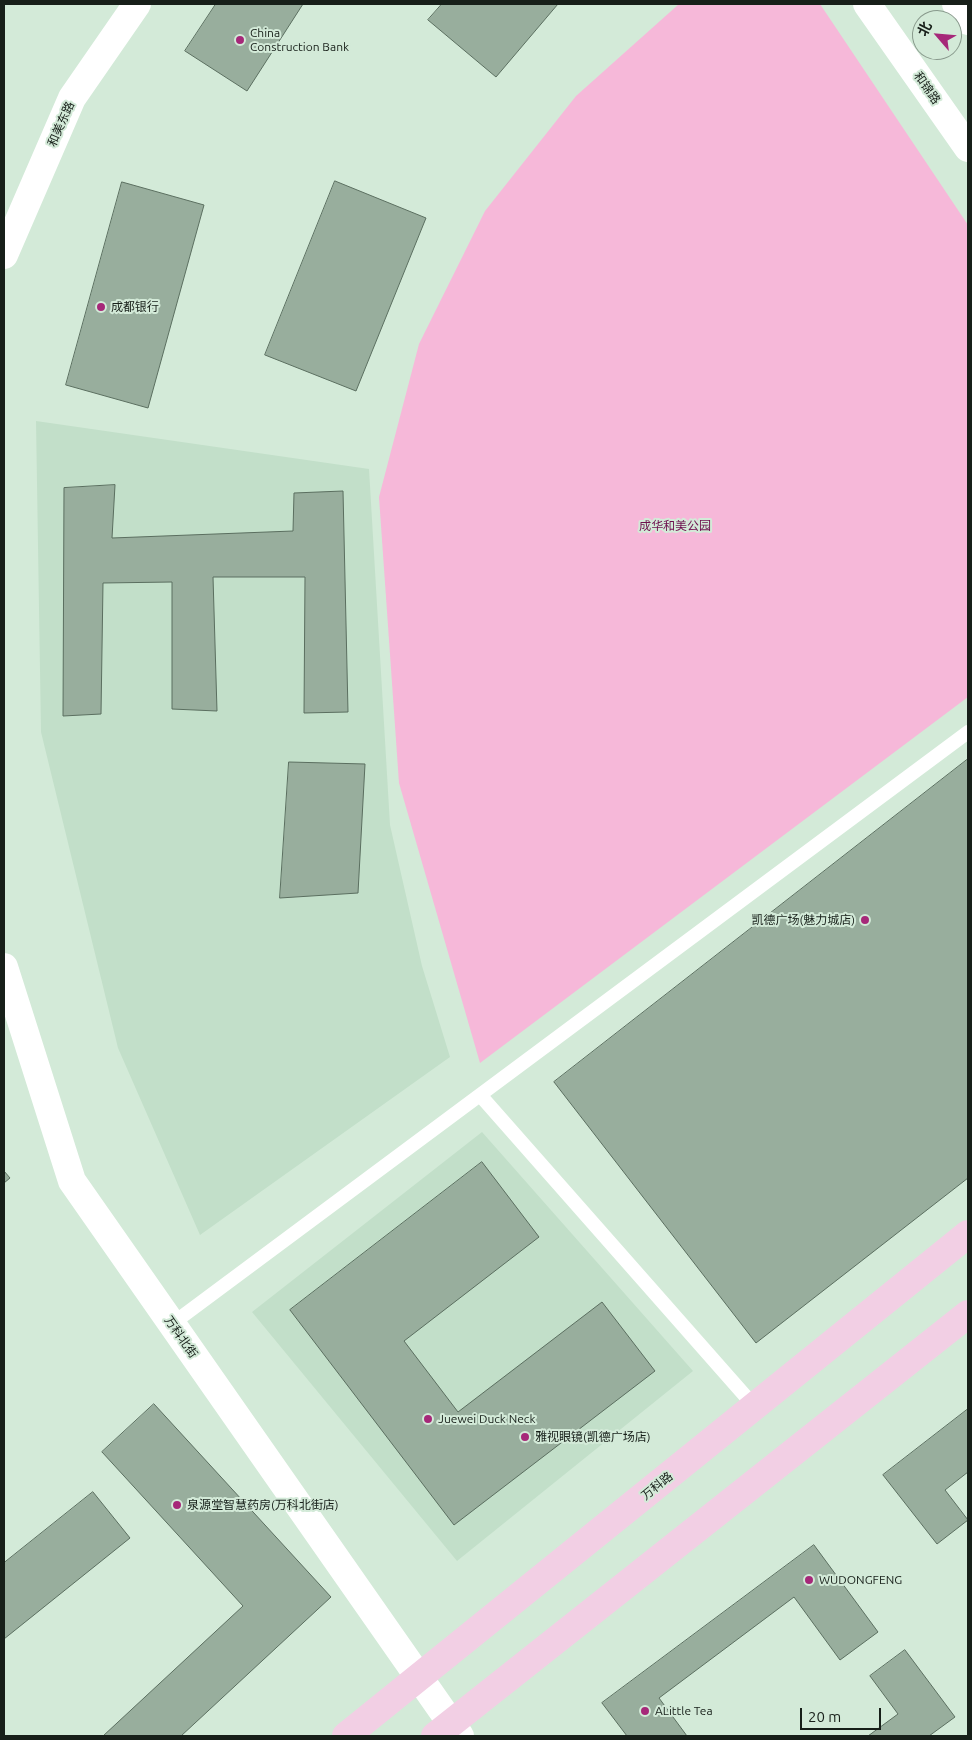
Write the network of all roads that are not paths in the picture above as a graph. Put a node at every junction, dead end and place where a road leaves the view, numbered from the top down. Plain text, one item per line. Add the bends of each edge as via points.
1 (137, 4) edge
2 (867, 4) edge
3 (956, 4) edge
4 (968, 21) edge
5 (965, 136) edge
6 (4, 254) edge
7 (968, 732) edge
8 (4, 967) edge
9 (480, 1095) junction
10 (968, 1234) edge
11 (968, 1314) edge
12 (172, 1324) junction
13 (754, 1407) junction
14 (418, 1678) junction
15 (448, 1732) edge
16 (346, 1736) edge

1 - 6 street, 和美东路 via 72,98
2 - 5 street, 和锦路
3 - 4 street
7 - 9 lane
8 - 12 street, 万科北街 via 72,1181
9 - 12 lane
9 - 13 lane
10 - 13 main road, 万科路
11 - 15 main road
12 - 14 street, 万科北街
13 - 14 main road, 万科路
14 - 15 street, 万科北街
14 - 16 main road, 万科路

